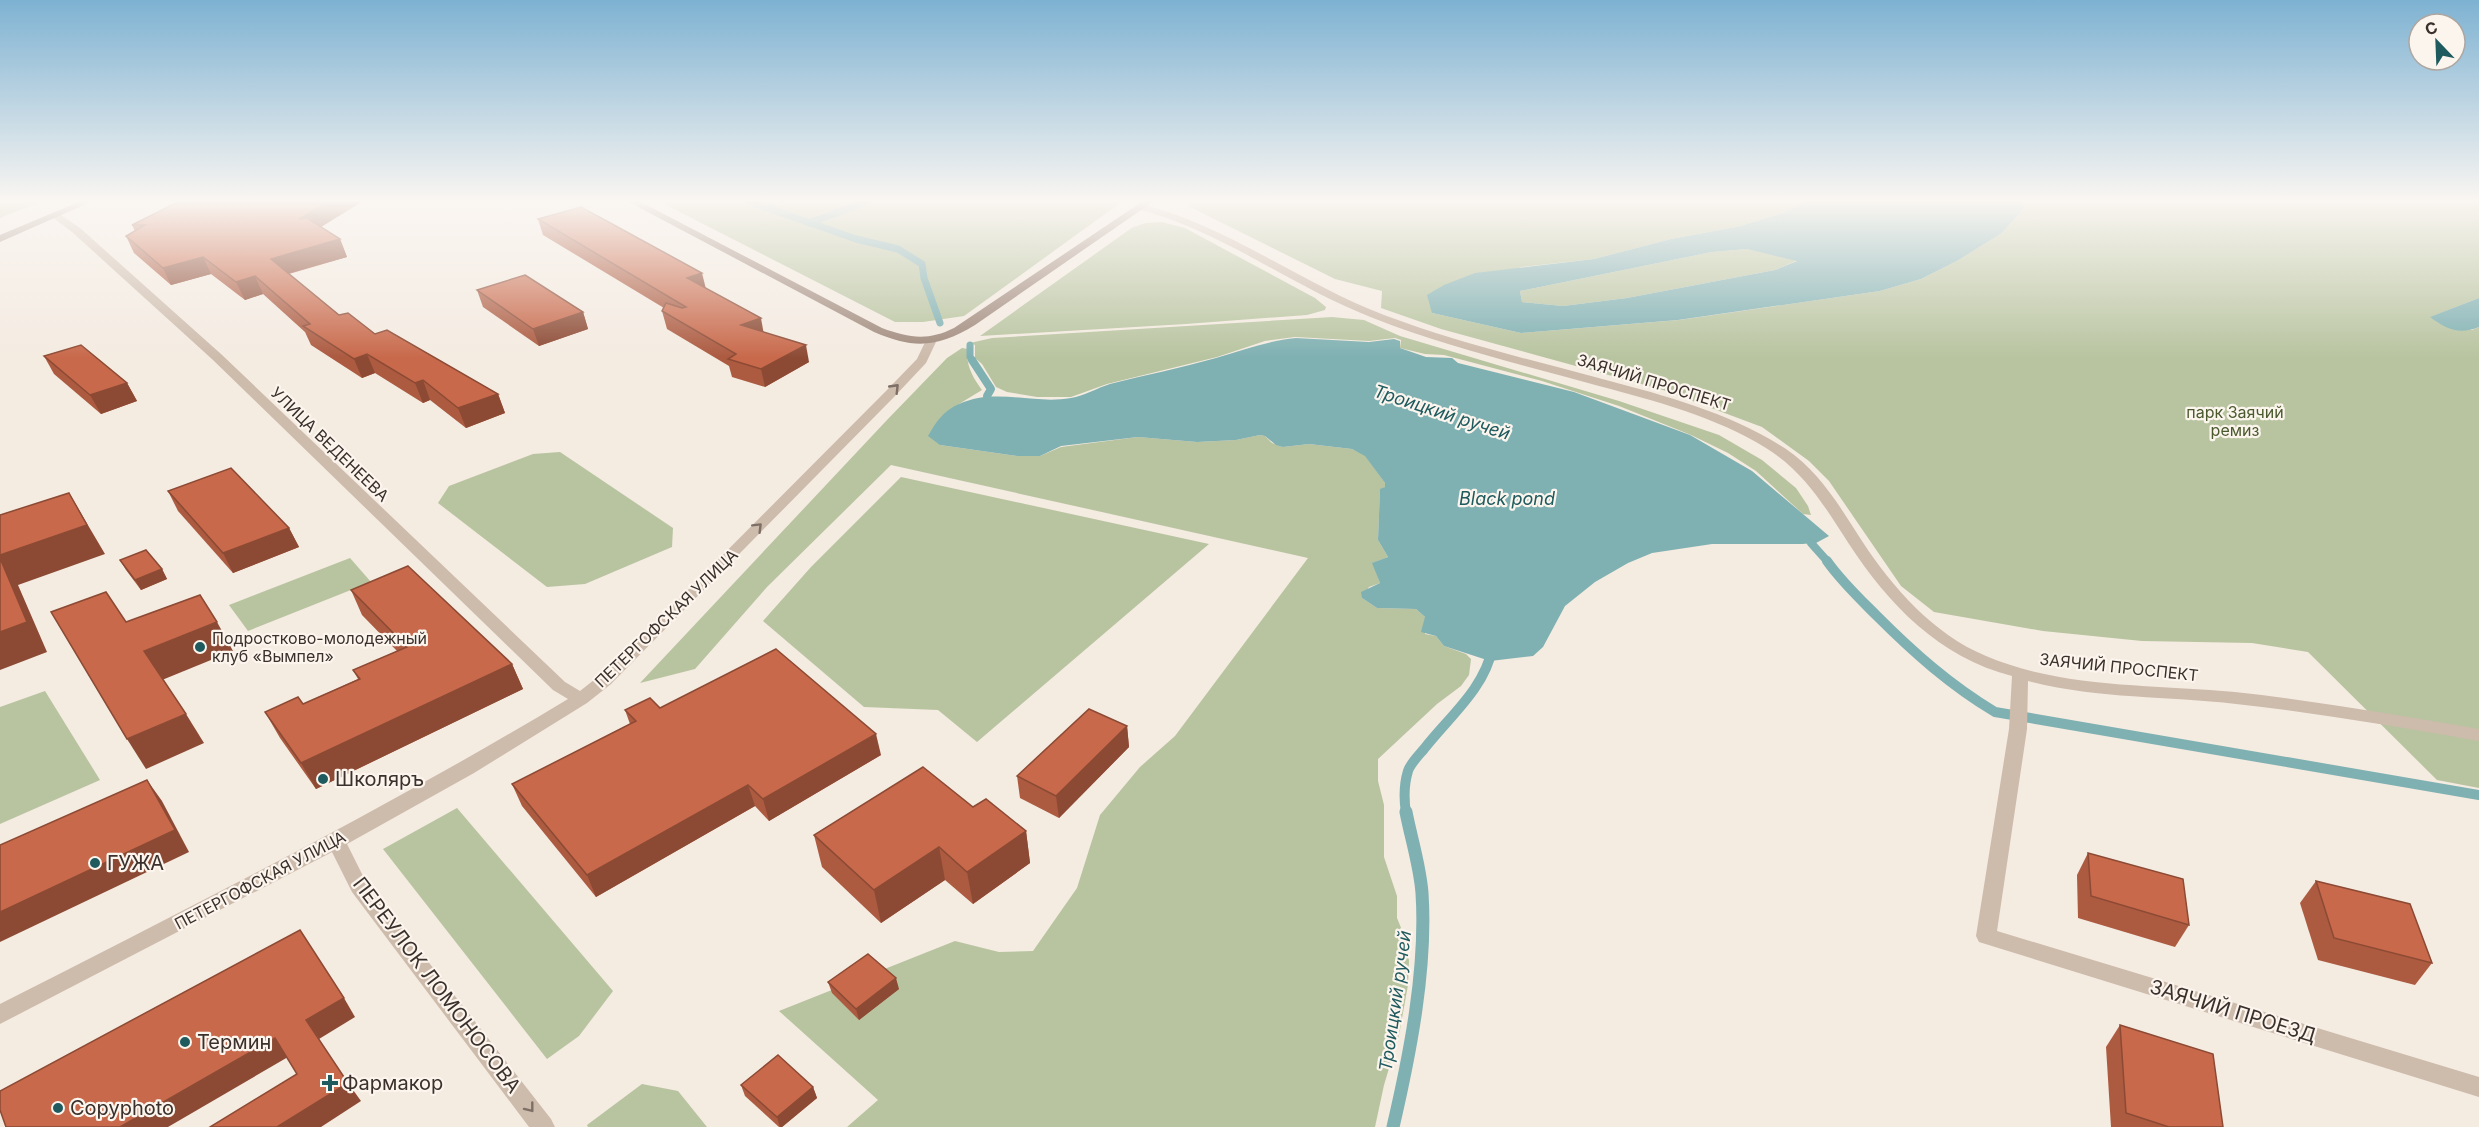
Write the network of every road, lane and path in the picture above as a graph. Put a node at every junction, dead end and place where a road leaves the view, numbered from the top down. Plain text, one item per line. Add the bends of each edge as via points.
1 (102, 254) edge
2 (733, 254) edge
3 (1073, 254) edge
4 (1249, 254) edge
5 (930, 342) junction
6 (2020, 674) junction
7 (580, 699) junction
8 (2479, 735) edge
9 (336, 841) junction
10 (0, 1015) edge
11 (2479, 1087) edge
12 (543, 1127) edge

1 - 7 street, УЛИЦА ВЕДЕНЕЕВА via 217,357 559,686
2 - 5 main road via 896,338
3 - 5 main road via 963,329
4 - 6 street, ЗАЯЧИЙ ПРОСПЕКТ via 1381,318 1680,406 1761,440 1812,478 1885,583 1928,626 1958,649
7 -> 5 street, ПЕТЕРГОФСКАЯ УЛИЦА via 664,623 890,394 922,360
6 - 8 street, ЗАЯЧИЙ ПРОСПЕКТ via 2054,681 2338,711
6 - 11 street, ЗАЯЧИЙ ПРОЕЗД via 2019,720 1986,936
7 - 9 street, ПЕТЕРГОФСКАЯ УЛИЦА via 468,768
9 - 10 street, ПЕТЕРГОФСКАЯ УЛИЦА
9 -> 12 street, ПЕРЕУЛОК ЛОМОНОСОВА via 358,887

